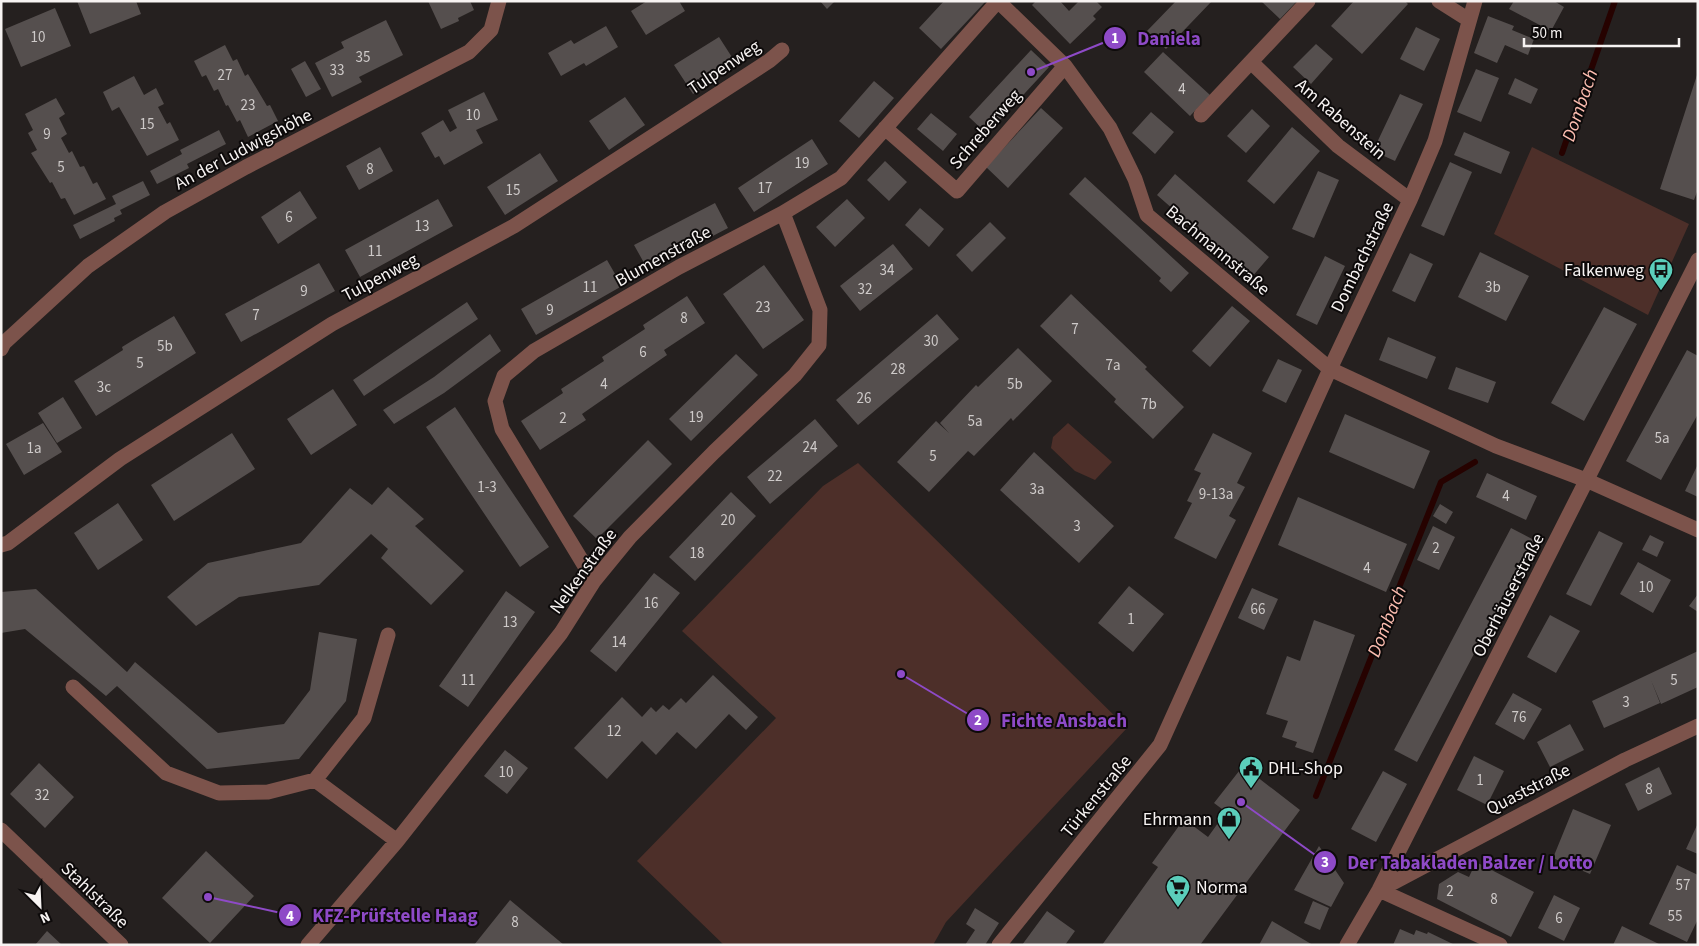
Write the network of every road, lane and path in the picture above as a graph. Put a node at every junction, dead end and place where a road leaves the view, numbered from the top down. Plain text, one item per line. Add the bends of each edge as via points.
1 (499, 1) edge
2 (998, 1) edge
3 (1308, 1) edge
4 (1439, 1) edge
5 (1475, 1) edge
6 (1469, 20) junction
7 (782, 50) dead end
8 (1251, 62) junction
9 (1065, 66) junction
10 (1201, 116) dead end
11 (885, 128) junction
12 (1410, 200) junction
13 (783, 213) junction
14 (1698, 260) edge
15 (3, 346) edge
16 (1330, 369) junction
17 (1586, 480) junction
18 (1261, 521) joint
19 (1698, 530) edge
20 (1, 545) edge
21 (594, 581) junction
22 (388, 635) dead end
23 (73, 687) dead end
24 (1698, 726) edge
25 (315, 780) junction
26 (1, 830) edge
27 (397, 841) junction
28 (1379, 890) junction
29 (120, 945) edge
30 (308, 945) edge
31 (999, 945) edge
32 (1347, 945) edge
33 (1500, 945) edge

1 - 15 street, An der Ludwigshöhe via 491,30 469,52 165,212 88,266
2 - 9 street, Bachmannstraße
2 - 11 street, Blumenstraße
3 - 8 street
4 - 6 street
5 - 6 street, Dombachstraße
6 - 12 street, Dombachstraße via 1435,141
7 - 20 street, Tulpenweg via 514,226 332,324 120,460
8 - 10 street
8 - 12 street, Am Rabenstein via 1338,146
9 - 11 street, Schreberweg via 957,190
9 - 16 street, Bachmannstraße via 1110,128 1135,179 1147,215
11 - 13 street, Blumenstraße via 841,178
12 - 16 street, Dombachstraße
13 - 21 street, Nelkenstraße via 820,310 819,345 795,375 630,537
13 - 21 street, Blumenstraße via 679,267 534,351 504,376 496,401 502,429
14 - 17 street, Oberhäuserstraße
16 - 17 street via 1481,439
16 - 18 street, Dombachstraße
17 - 19 street
17 - 28 street, Oberhäuserstraße
18 - 31 street, Türkenstraße via 1160,745
21 - 27 street, Nelkenstraße via 561,633
22 - 25 street via 364,718
23 - 25 street via 166,773 220,793 268,792
24 - 28 street, Quaststraße via 1625,760
25 - 27 street
26 - 29 street, Stahlstraße
27 - 30 street, Nelkenstraße
28 - 32 street, Oberhäuserstraße
28 - 33 street

